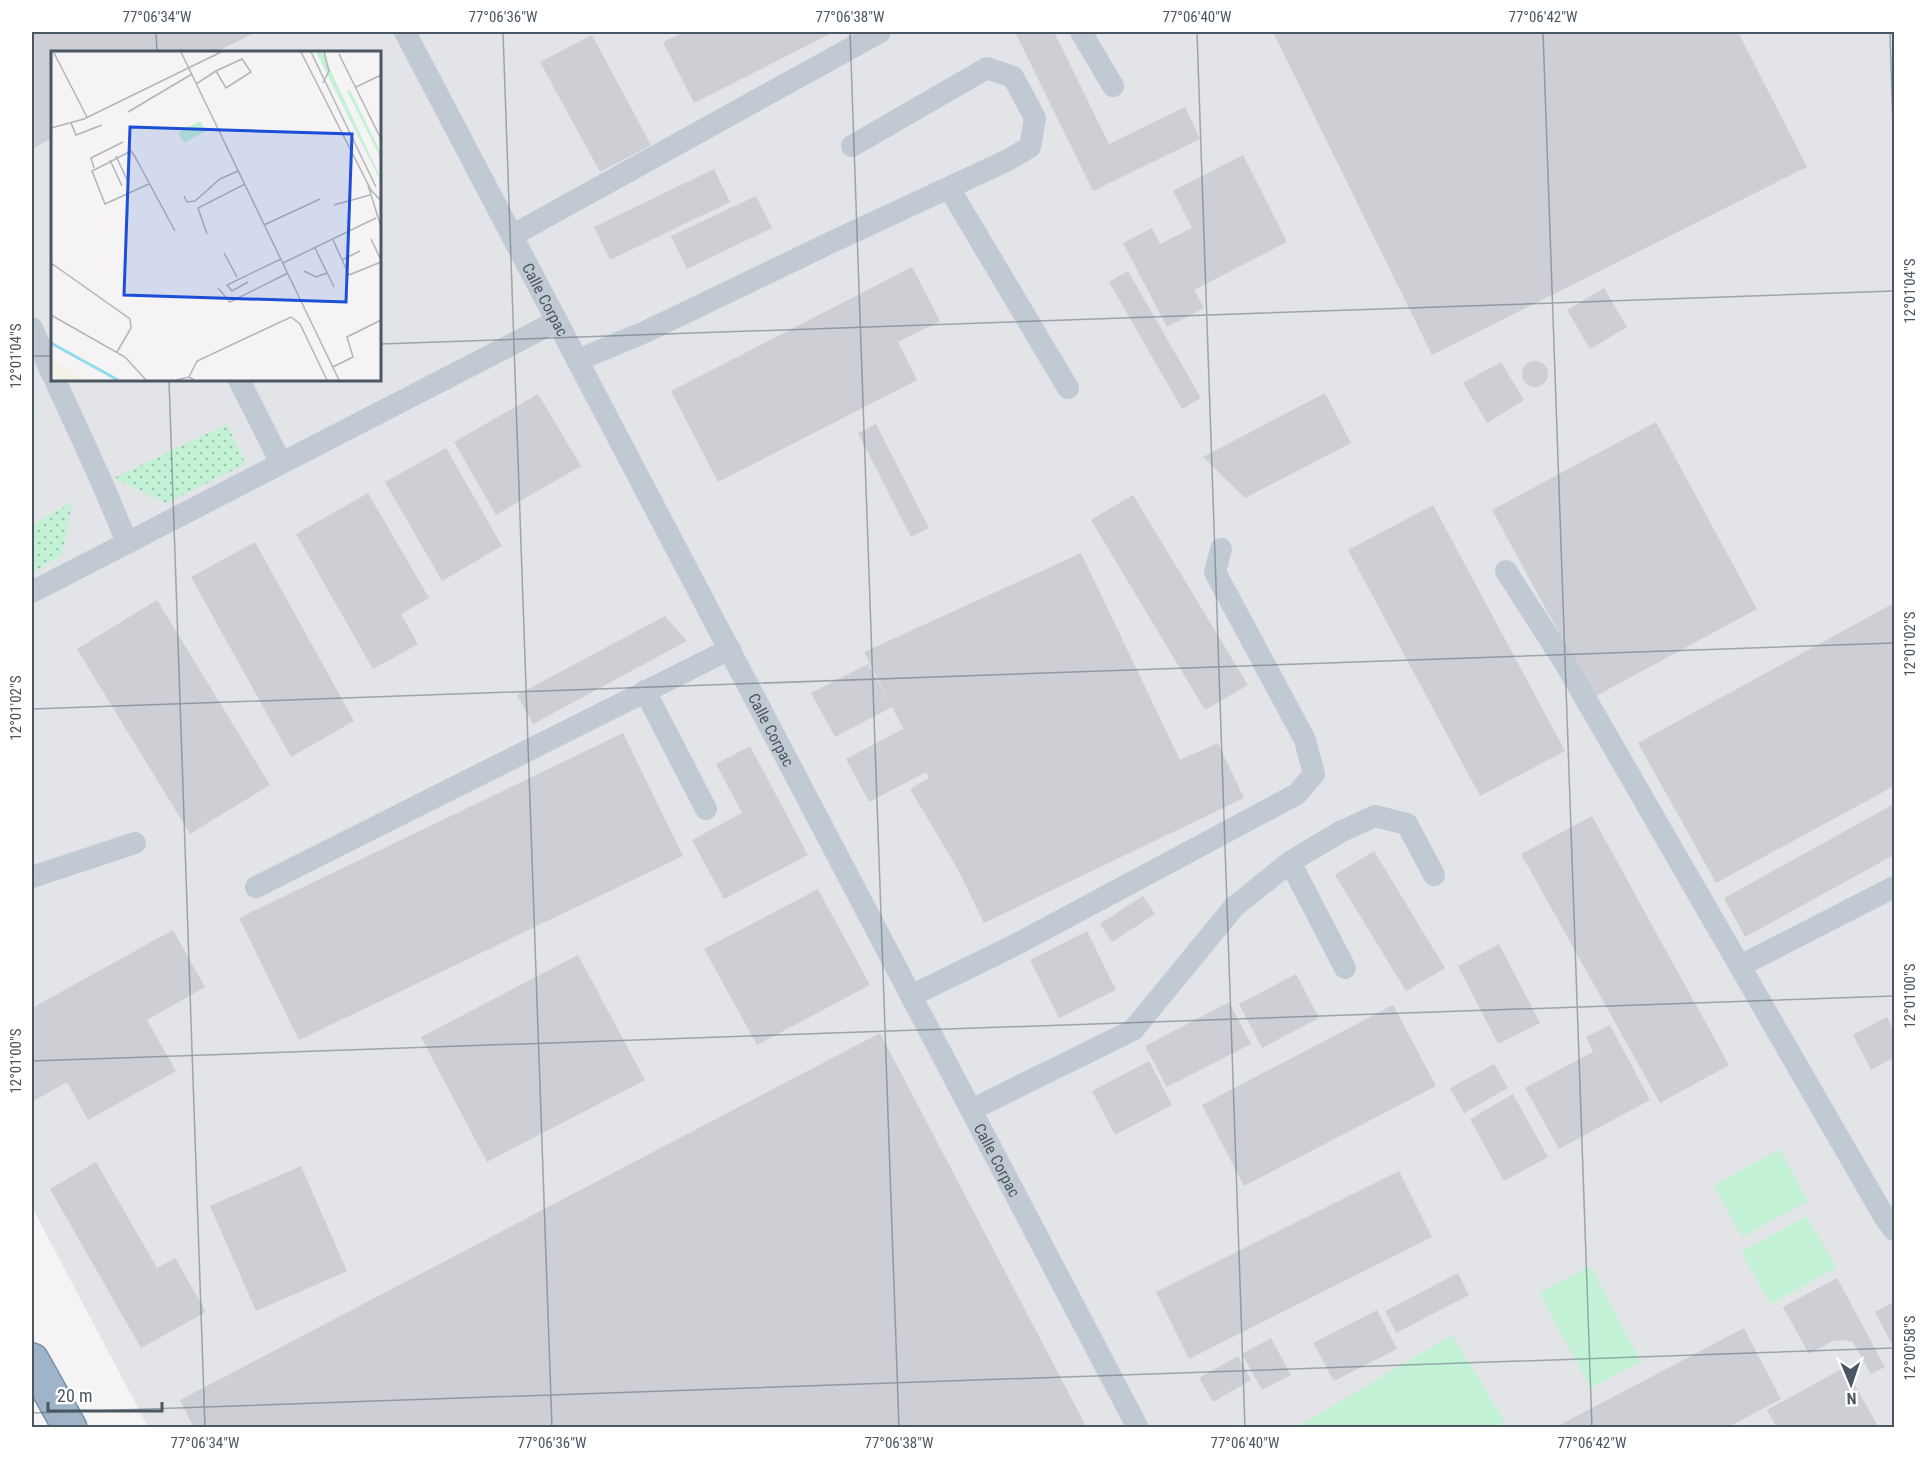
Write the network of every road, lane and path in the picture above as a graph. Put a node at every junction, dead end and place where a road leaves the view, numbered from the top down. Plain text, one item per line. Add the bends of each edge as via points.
1 (405, 32) edge
2 (880, 32) edge
3 (1081, 32) edge
4 (1113, 86) dead end
5 (852, 146) dead end
6 (949, 188) junction
7 (513, 235) junction
8 (557, 321) junction
9 (32, 328) edge
10 (578, 360) junction
11 (47, 375) edge
12 (240, 381) edge
13 (1068, 388) dead end
14 (281, 463) junction
15 (127, 542) junction
16 (1221, 549) dead end
17 (1506, 571) dead end
18 (32, 592) edge
19 (730, 649) junction
20 (645, 691) junction
21 (706, 809) dead end
22 (135, 843) dead end
23 (1290, 862) junction
24 (1434, 875) dead end
25 (32, 877) edge
26 (256, 887) dead end
27 (1894, 887) edge
28 (1740, 966) junction
29 (1345, 968) dead end
30 (911, 996) junction
31 (971, 1110) junction
32 (1894, 1230) edge
33 (32, 1360) edge
34 (70, 1428) edge
35 (1138, 1428) edge

1 - 7 lane, Calle Corpac
2 - 7 lane
3 - 4 lane
5 - 6 lane via 987,68 1013,77 1035,118 1030,147
6 - 10 lane
6 - 13 lane
7 - 8 lane, Calle Corpac
8 - 10 lane, Calle Corpac
8 - 14 lane
9 - 11 lane
10 - 19 lane, Calle Corpac
11 - 15 lane via 99,476
12 - 14 lane
14 - 15 lane
15 - 18 lane
16 - 30 lane via 1215,572 1305,740 1314,774 1297,794
17 - 28 lane via 1716,911
19 - 20 lane
19 - 30 lane, Calle Corpac
20 - 21 lane
20 - 26 lane
22 - 25 lane
23 - 24 lane via 1375,816 1407,824
23 - 29 lane
23 - 31 lane via 1234,907 1133,1030
27 - 28 lane
28 - 32 lane
30 - 31 lane, Calle Corpac
31 - 35 lane, Calle Corpac
33 - 34 highway

